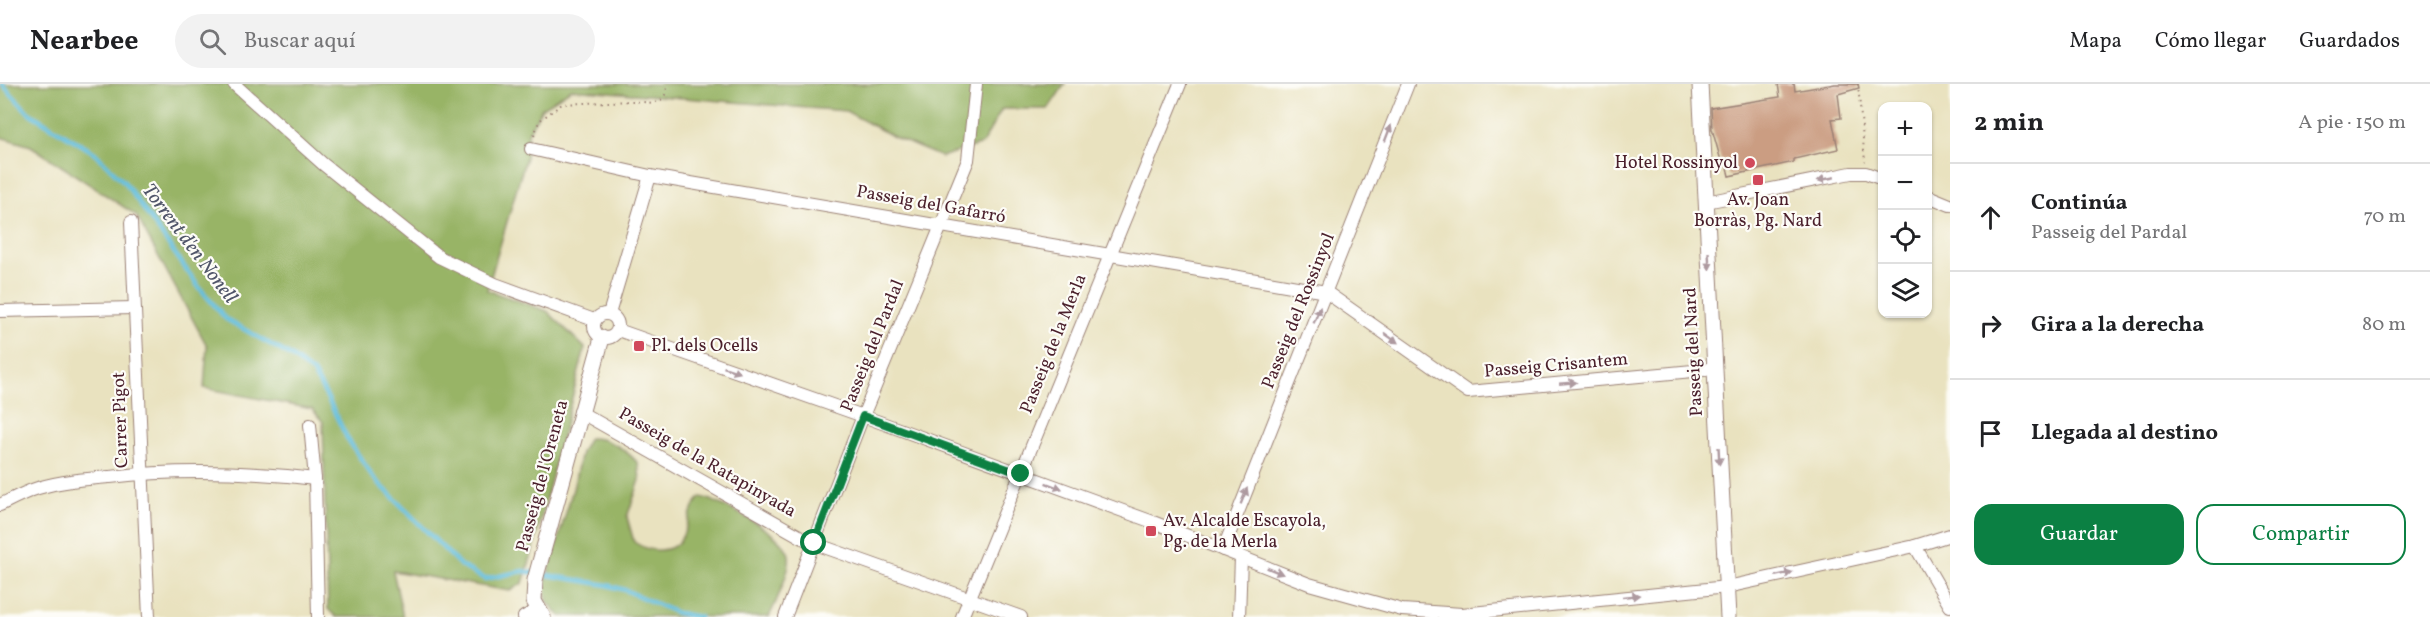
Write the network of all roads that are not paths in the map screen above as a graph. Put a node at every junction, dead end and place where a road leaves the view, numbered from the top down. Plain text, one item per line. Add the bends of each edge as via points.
1 (234, 84) edge
2 (976, 84) edge
3 (1180, 84) edge
4 (1408, 84) edge
5 (1700, 84) edge
6 (531, 149) road end
7 (650, 176) junction
8 (1878, 177) edge
9 (1932, 198) edge
10 (1706, 202) junction
11 (1950, 205) edge
12 (131, 222) dead end
13 (942, 225) junction
14 (1110, 254) junction
15 (1326, 292) junction
16 (135, 308) junction
17 (0, 311) edge
18 (609, 314) junction
19 (594, 320) junction
20 (618, 330) junction
21 (602, 338) junction
22 (1714, 369) junction
23 (580, 411) junction
24 (863, 416) junction
25 (310, 424) dead end
26 (141, 473) junction
27 (1021, 474) junction
28 (315, 479) junction
29 (0, 505) edge
30 (1950, 535) edge
31 (814, 543) junction
32 (1915, 546) junction
33 (1223, 550) junction
34 (1240, 557) junction
35 (1727, 587) junction
36 (970, 599) junction
37 (1950, 606) edge
38 (1402, 614) edge
39 (535, 615) edge
40 (149, 617) edge
41 (318, 617) edge
42 (785, 617) edge
43 (962, 617) edge
44 (1021, 617) edge
45 (1239, 617) edge
46 (1728, 617) edge

1 - 19 street via 322,164 439,257 495,284
2 - 13 street, Passeig del Pardal via 968,160
3 - 14 street, Passeig de la Merla
15 -> 4 street, Passeig del Rossinyol
5 - 10 street, Passeig del Nard
6 - 7 street, Passeig del Gafarró
7 - 13 street, Passeig del Gafarró
7 - 18 street
8 -> 10 street via 1866,172 1851,173
9 - 11 street
10 -> 22 street, Passeig del Nard
12 - 16 street, Carrer Pigot
13 - 14 street, Passeig del Gafarró
13 - 24 street, Passeig del Pardal
14 - 15 street, Passeig del Gafarró
14 - 27 street, Passeig de la Merla
15 -> 22 street, Passeig Crisantem via 1467,393
33 -> 15 street, Passeig del Rossinyol
16 - 17 street
16 - 26 street, Carrer Pigot
18 - 19 street
18 - 20 street via 617,320
19 - 21 street via 594,331
20 - 21 street via 611,337
20 -> 24 street
21 - 23 street, Passeig de l'Oreneta
22 -> 35 street, Passeig del Nard
23 - 31 street, Passeig de la Ratapinyada
23 - 39 street, Passeig de l'Oreneta via 537,574
24 - 27 street
24 - 31 street, Passeig del Pardal
25 - 28 street
26 - 28 street via 256,472
26 - 29 street via 37,488
26 - 40 street, Carrer Pigot
27 -> 33 street
27 - 36 street, Passeig de la Merla
28 - 41 street
30 - 32 street
31 - 36 street, Passeig de la Ratapinyada
31 - 42 street, Passeig del Pardal
35 -> 32 street
32 - 37 street
33 - 34 street
34 -> 38 street
34 - 45 street
38 -> 35 street via 1462,614
35 - 46 street, Passeig del Nard
36 - 43 street, Passeig de la Merla
36 - 44 street, Passeig de la Ratapinyada

